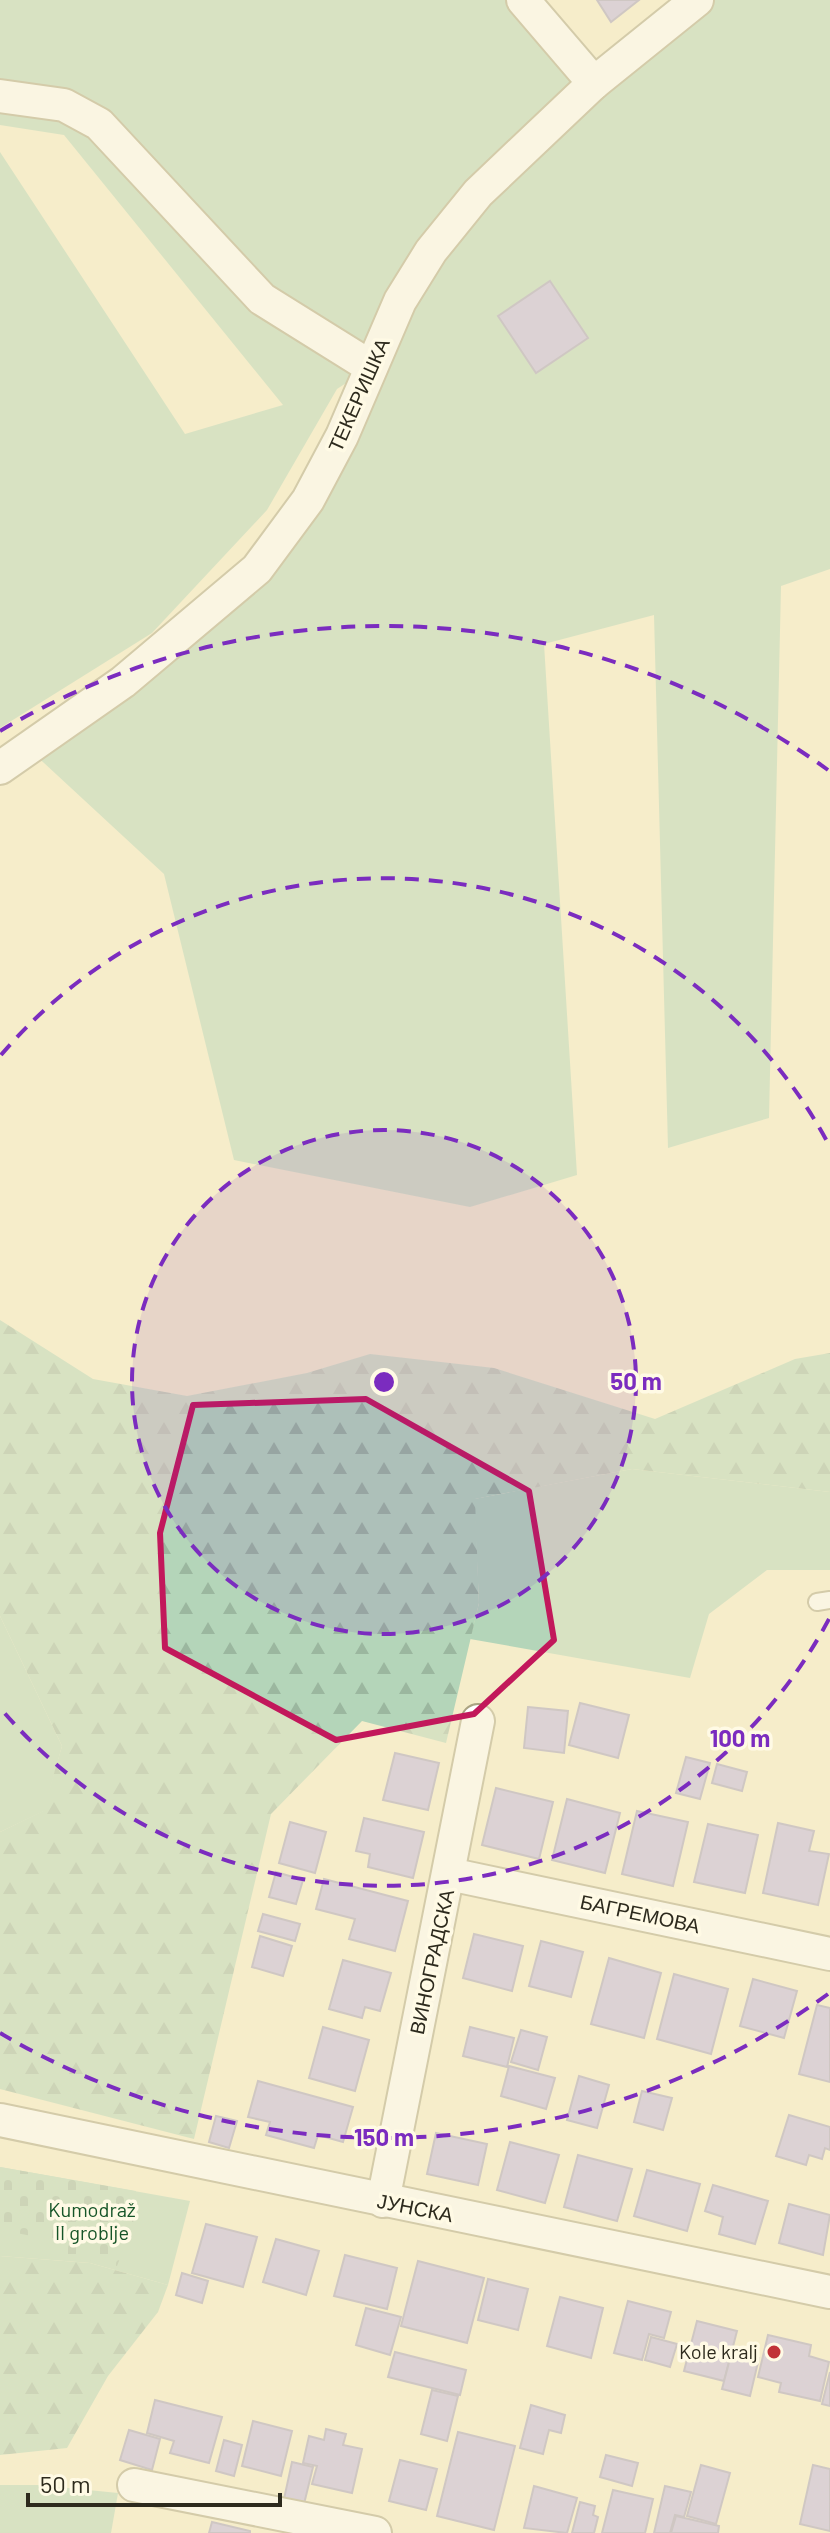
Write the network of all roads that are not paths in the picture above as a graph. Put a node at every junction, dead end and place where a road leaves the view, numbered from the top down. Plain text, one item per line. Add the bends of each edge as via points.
1 (523, 0) edge
2 (697, 0) edge
3 (594, 83) junction
4 (0, 96) edge
5 (371, 367) junction
6 (0, 768) edge
7 (478, 1721) dead end
8 (449, 1874) junction
9 (830, 1954) edge
10 (0, 2120) edge
11 (383, 2201) junction
12 (830, 2292) edge
13 (134, 2485) dead end
14 (375, 2533) edge

1 - 3 street
2 - 3 street, ТЕКЕРИШКА
3 - 5 street, ТЕКЕРИШКА via 478,193 431,251 400,301
4 - 5 street via 64,105 99,124 262,299
5 - 6 street, ТЕКЕРИШКА via 308,500 257,569 123,682
7 - 8 street, ВИНОГРАДСКА
8 - 9 street, БАГРЕМОВА
8 - 11 street, ВИНОГРАДСКА
10 - 11 street, ЈУНСКА
11 - 12 street, ЈУНСКА
13 - 14 street

